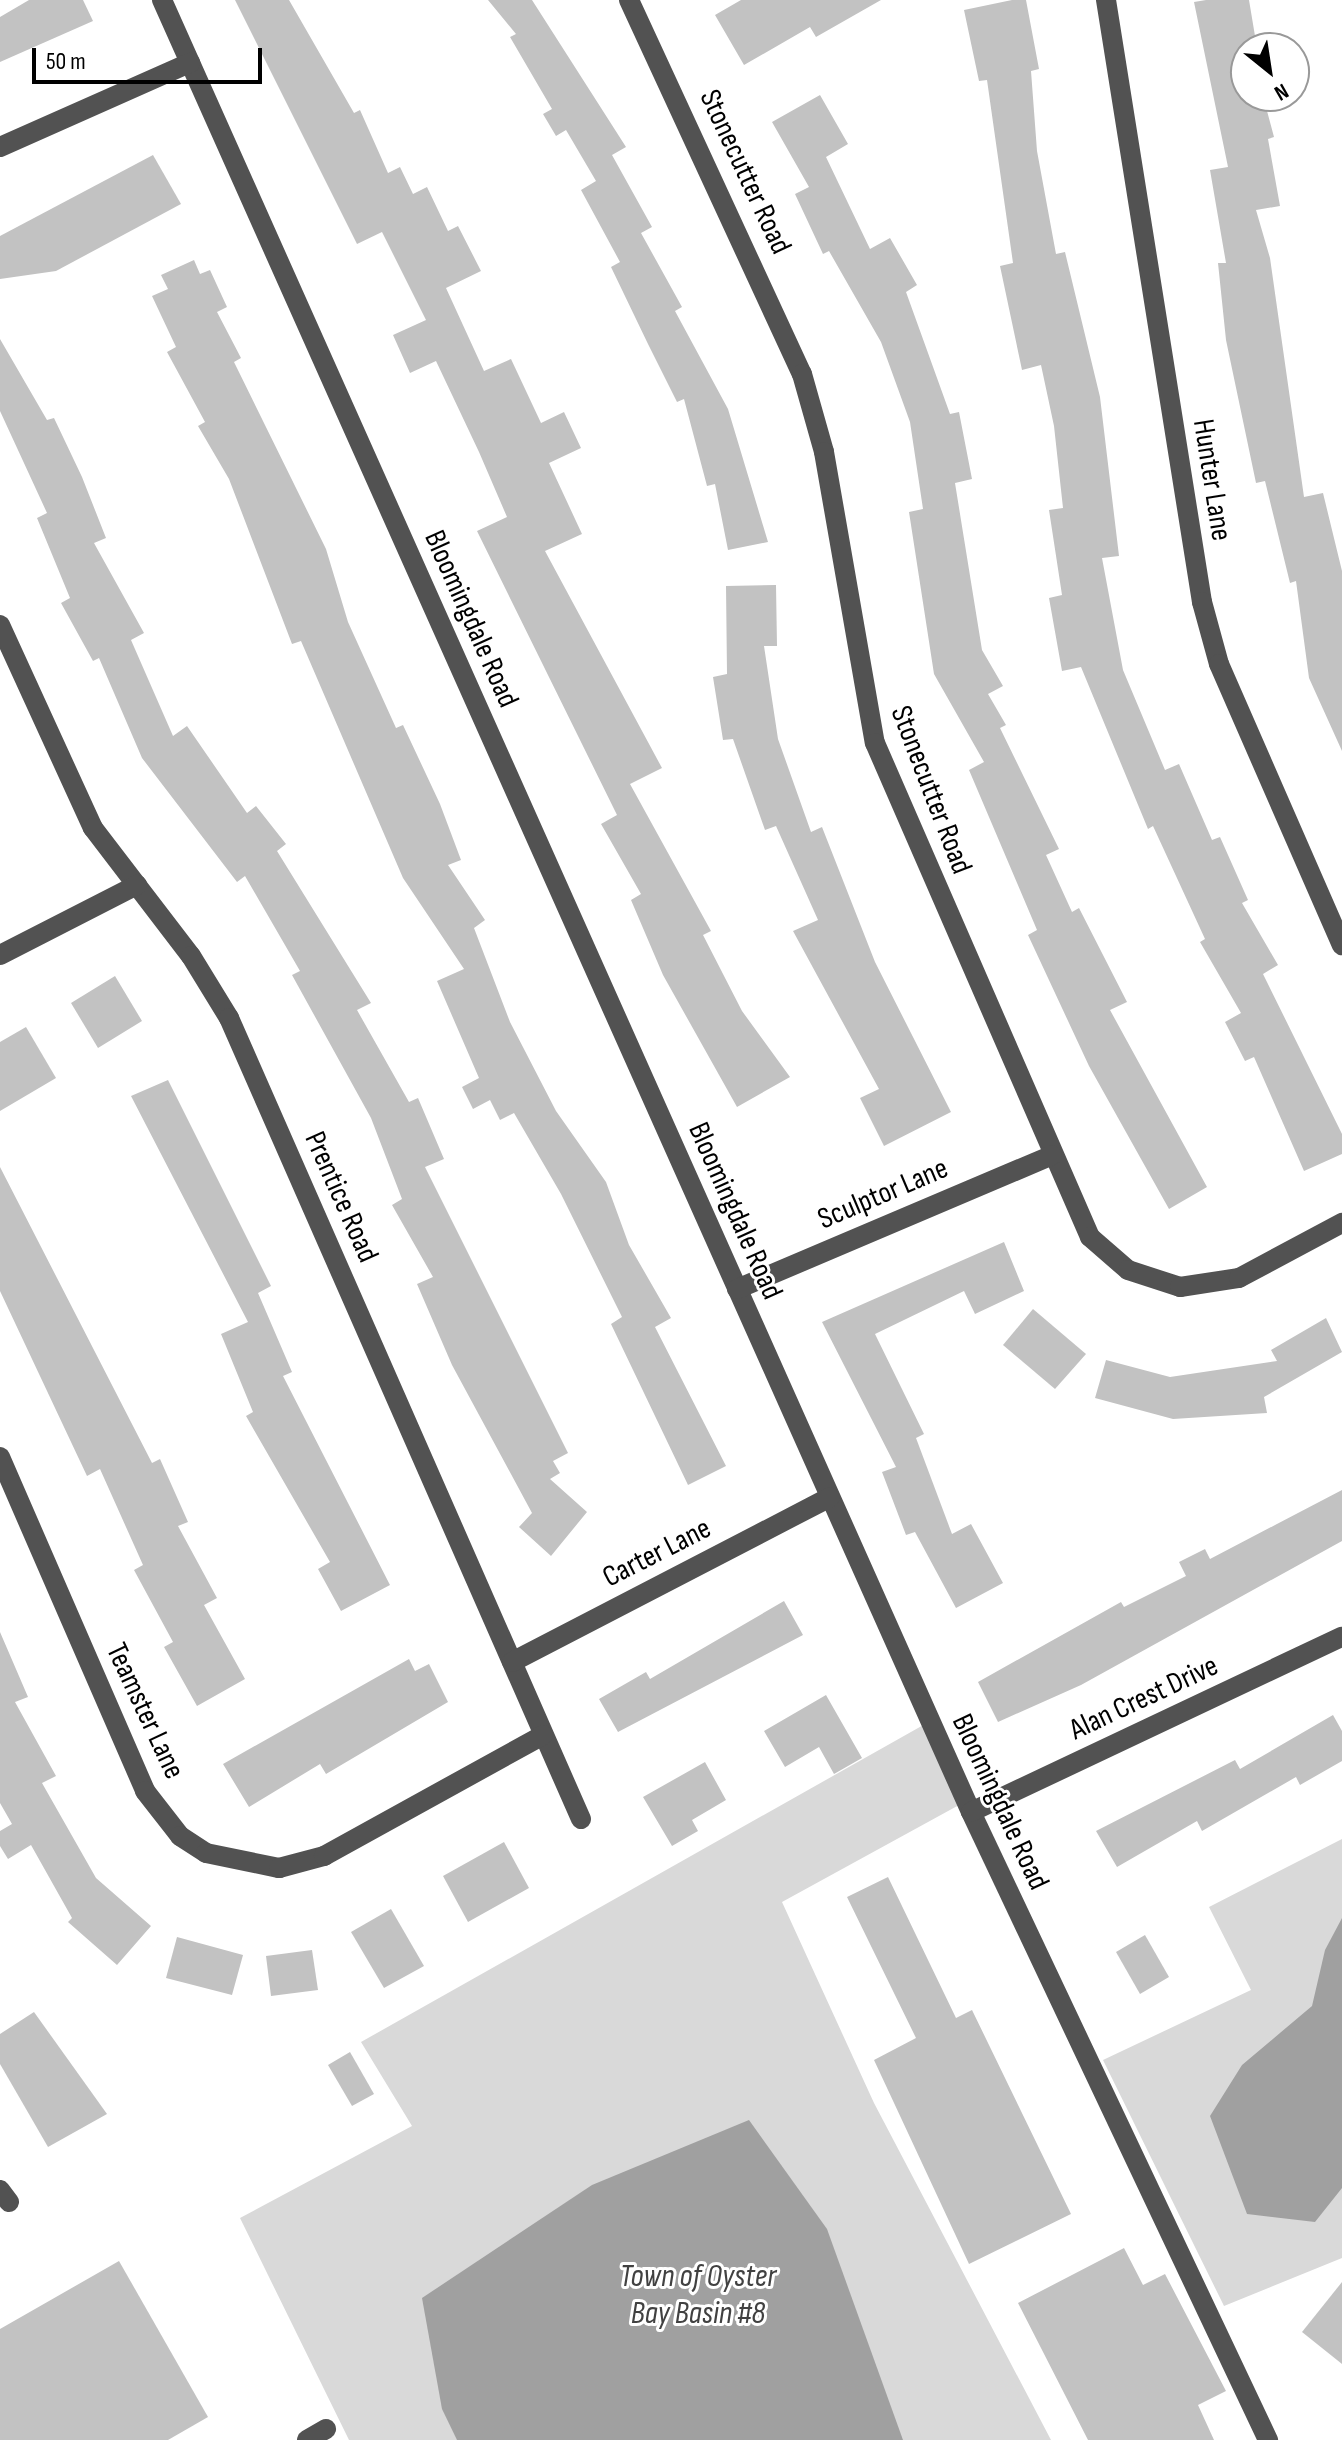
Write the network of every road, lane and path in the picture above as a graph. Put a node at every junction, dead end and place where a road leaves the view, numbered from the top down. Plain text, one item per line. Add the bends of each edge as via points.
1 (162, 0) edge
2 (629, 0) edge
3 (1106, 0) edge
4 (190, 63) junction
5 (0, 147) edge
6 (0, 625) edge
7 (137, 885) junction
8 (1342, 945) edge
9 (0, 955) edge
10 (1052, 1155) junction
11 (1342, 1223) edge
12 (737, 1289) junction
13 (0, 1457) edge
14 (830, 1497) junction
15 (1342, 1637) edge
16 (512, 1662) junction
17 (543, 1735) junction
18 (971, 1812) junction
19 (581, 1819) dead end
20 (326, 2429) dead end
21 (307, 2440) edge
22 (1268, 2440) edge

1 - 4 street, Bloomingdale Road
2 - 10 street, Stonecutter Road via 802,374 824,452 875,743
3 - 8 street, Hunter Lane via 1202,602 1219,664
4 - 5 street
4 - 12 street, Bloomingdale Road
6 - 7 street, Prentice Road via 76,799
7 - 9 street
7 - 16 street, Prentice Road via 229,1018
10 - 11 street, Stonecutter Road via 1090,1237 1152,1282 1217,1285
10 - 12 street, Sculptor Lane
12 - 14 street, Bloomingdale Road
13 - 17 street, Teamster Lane via 145,1791 180,1836 206,1853 279,1868 324,1856
14 - 16 street, Carter Lane
14 - 18 street, Bloomingdale Road
15 - 18 street, Alan Crest Drive
16 - 17 street, Prentice Road
17 - 19 street, Prentice Road
18 - 22 street, Bloomingdale Road
20 - 21 street

